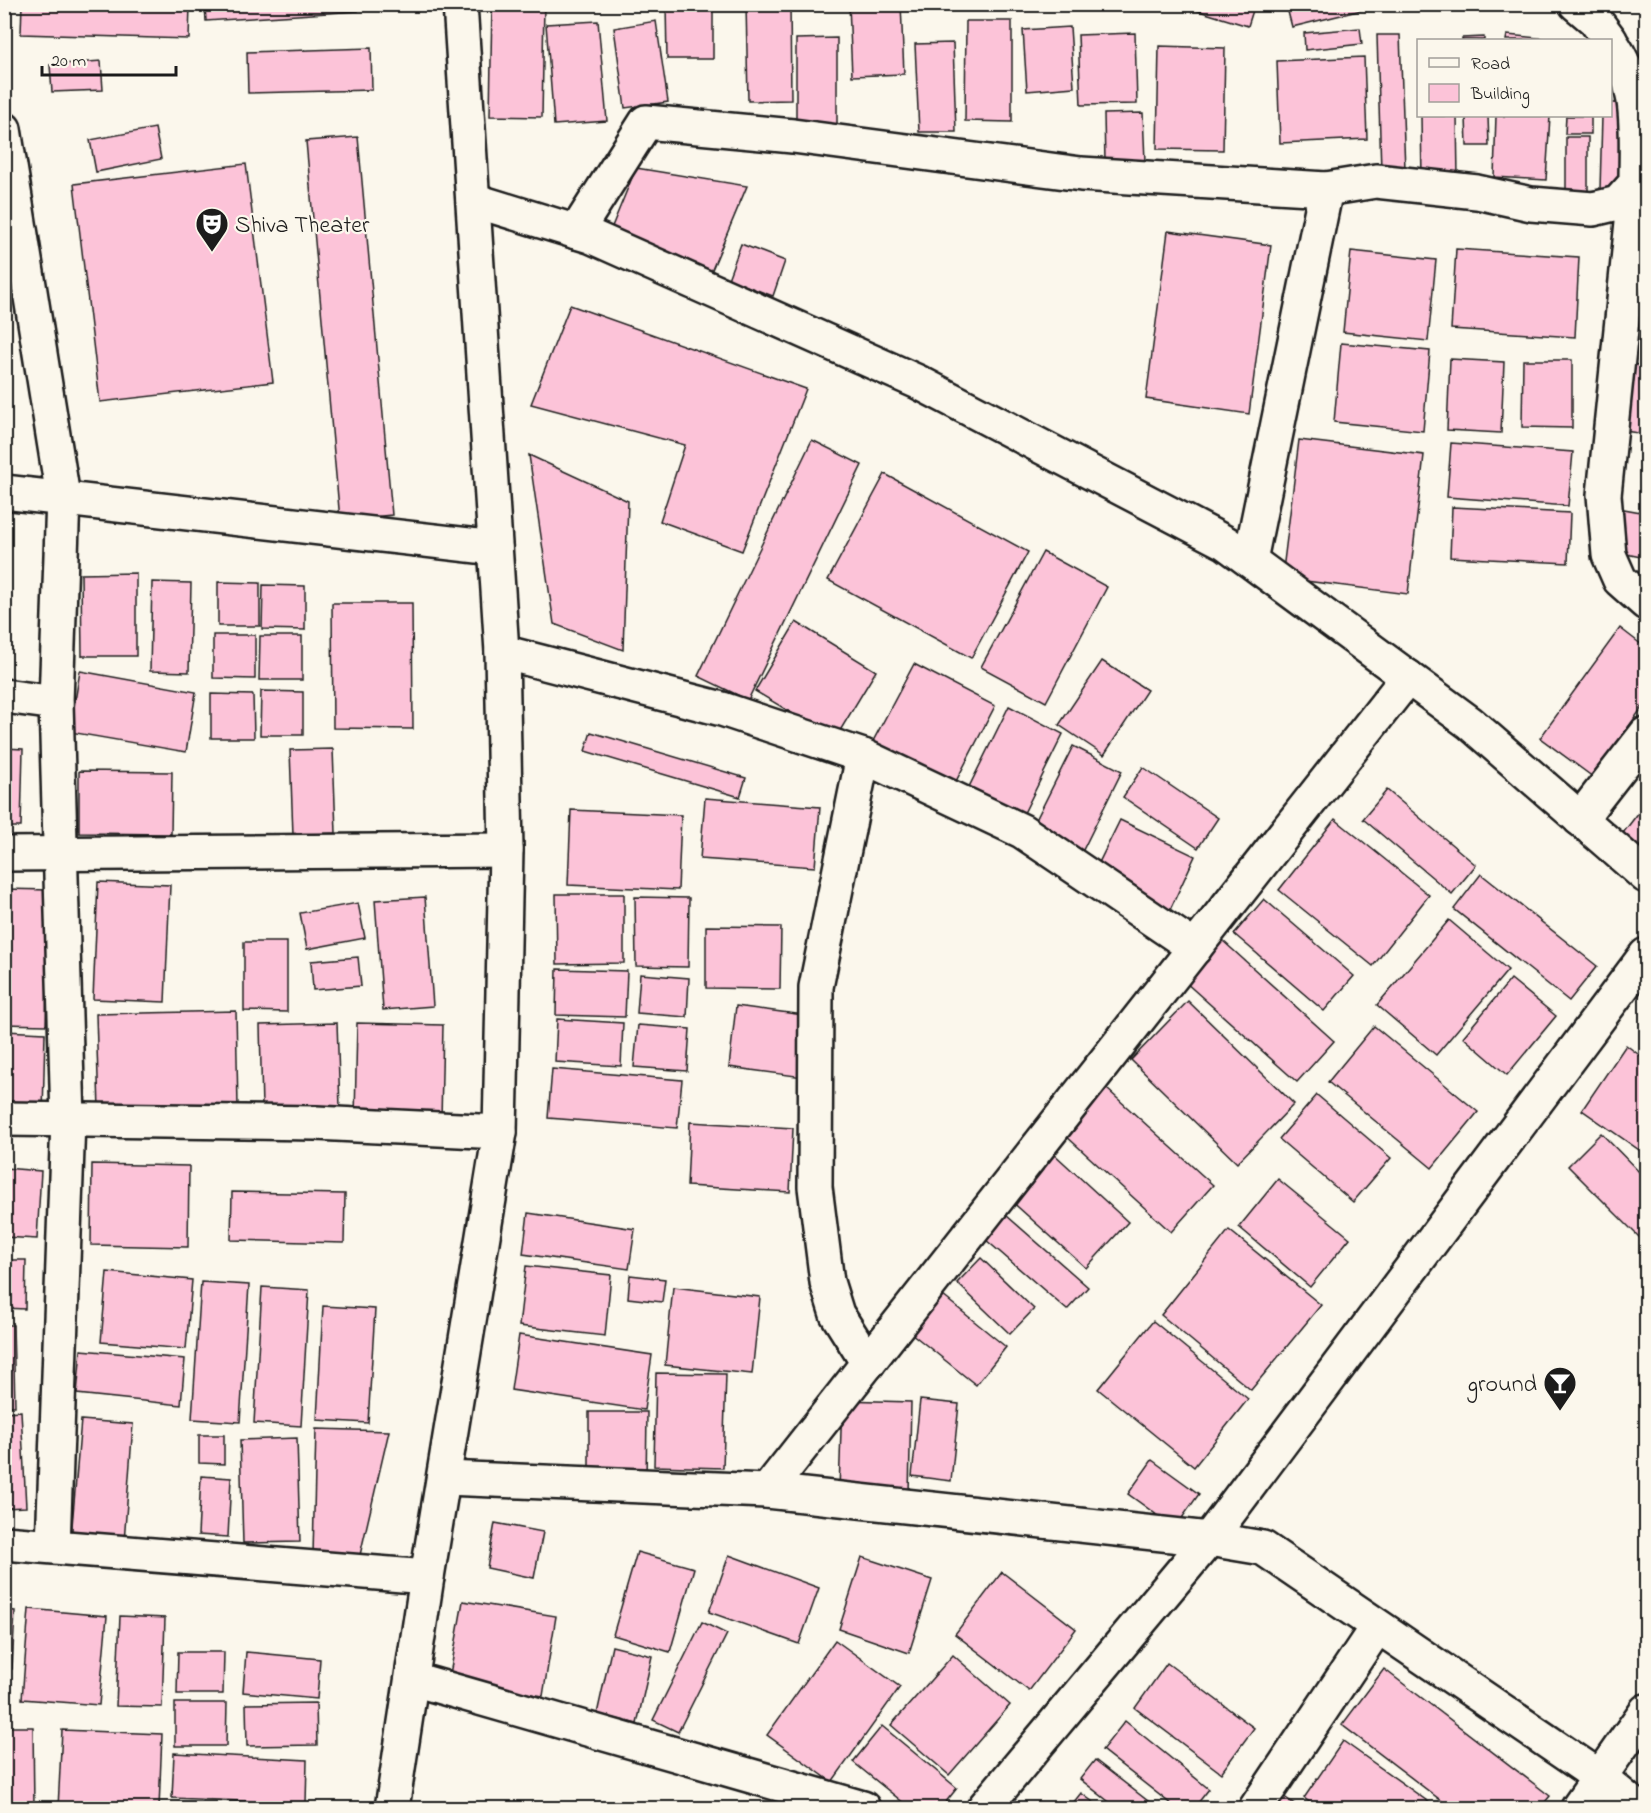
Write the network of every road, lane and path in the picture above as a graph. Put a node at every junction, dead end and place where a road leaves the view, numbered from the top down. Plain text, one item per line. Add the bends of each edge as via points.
1 (460, 4) edge
2 (1576, 4) edge
3 (1609, 39) edge
4 (1612, 44) edge
5 (4, 129) edge
6 (1636, 183) junction
7 (1326, 189) junction
8 (473, 200) junction
9 (576, 232) junction
10 (4, 492) edge
11 (63, 497) junction
12 (495, 548) junction
13 (1250, 560) junction
14 (1647, 603) edge
15 (502, 652) junction
16 (1408, 677) junction
17 (4, 696) edge
18 (56, 703) junction
19 (1647, 734) edge
20 (862, 756) junction
21 (1580, 819) junction
22 (506, 850) junction
23 (61, 853) junction
24 (4, 854) edge
25 (1647, 876) edge
26 (1195, 948) junction
27 (1647, 955) edge
28 (4, 1119) edge
29 (68, 1120) junction
30 (500, 1132) junction
31 (868, 1363) junction
32 (445, 1478) junction
33 (767, 1491) junction
34 (1209, 1539) junction
35 (4, 1543) edge
36 (53, 1546) junction
37 (427, 1577) junction
38 (1377, 1627) junction
39 (412, 1680) junction
40 (1647, 1711) edge
41 (1601, 1778) junction
42 (392, 1809) edge
43 (863, 1809) edge
44 (984, 1809) edge
45 (1256, 1809) edge
46 (1578, 1809) edge
47 (1638, 1809) edge

1 - 8 street
2 - 3 street via 1595,20
4 - 6 street via 1621,55 1636,100
5 - 11 street
6 - 7 street via 1618,203 1593,209 1376,181
6 - 14 street via 1604,495 1609,555 1620,580
7 - 9 street via 1082,174 794,136 646,122
7 - 13 street
8 - 9 street
8 - 12 street
9 - 13 street via 918,382 1226,543
10 - 11 street
11 - 12 street
11 - 18 street
12 - 15 street
13 - 16 street
15 - 20 street via 722,709
15 - 22 street
16 - 21 street via 1470,723
16 - 26 street
17 - 18 street
18 - 23 street
19 - 21 street
20 - 26 street via 1022,831
20 - 31 street via 816,987 815,1187 827,1282 837,1314
21 - 25 street
22 - 23 street
22 - 30 street
23 - 24 street
23 - 29 street
26 - 31 street
27 - 34 street
28 - 29 street
29 - 30 street via 316,1123
29 - 36 street
30 - 32 street
31 - 33 street
32 - 33 street
32 - 37 street
33 - 34 street
34 - 38 street via 1263,1548
34 - 44 street
35 - 36 street
36 - 37 street
37 - 39 street
38 - 41 street
38 - 45 street
39 - 42 street
39 - 43 street
40 - 41 street
41 - 46 street
41 - 47 street

